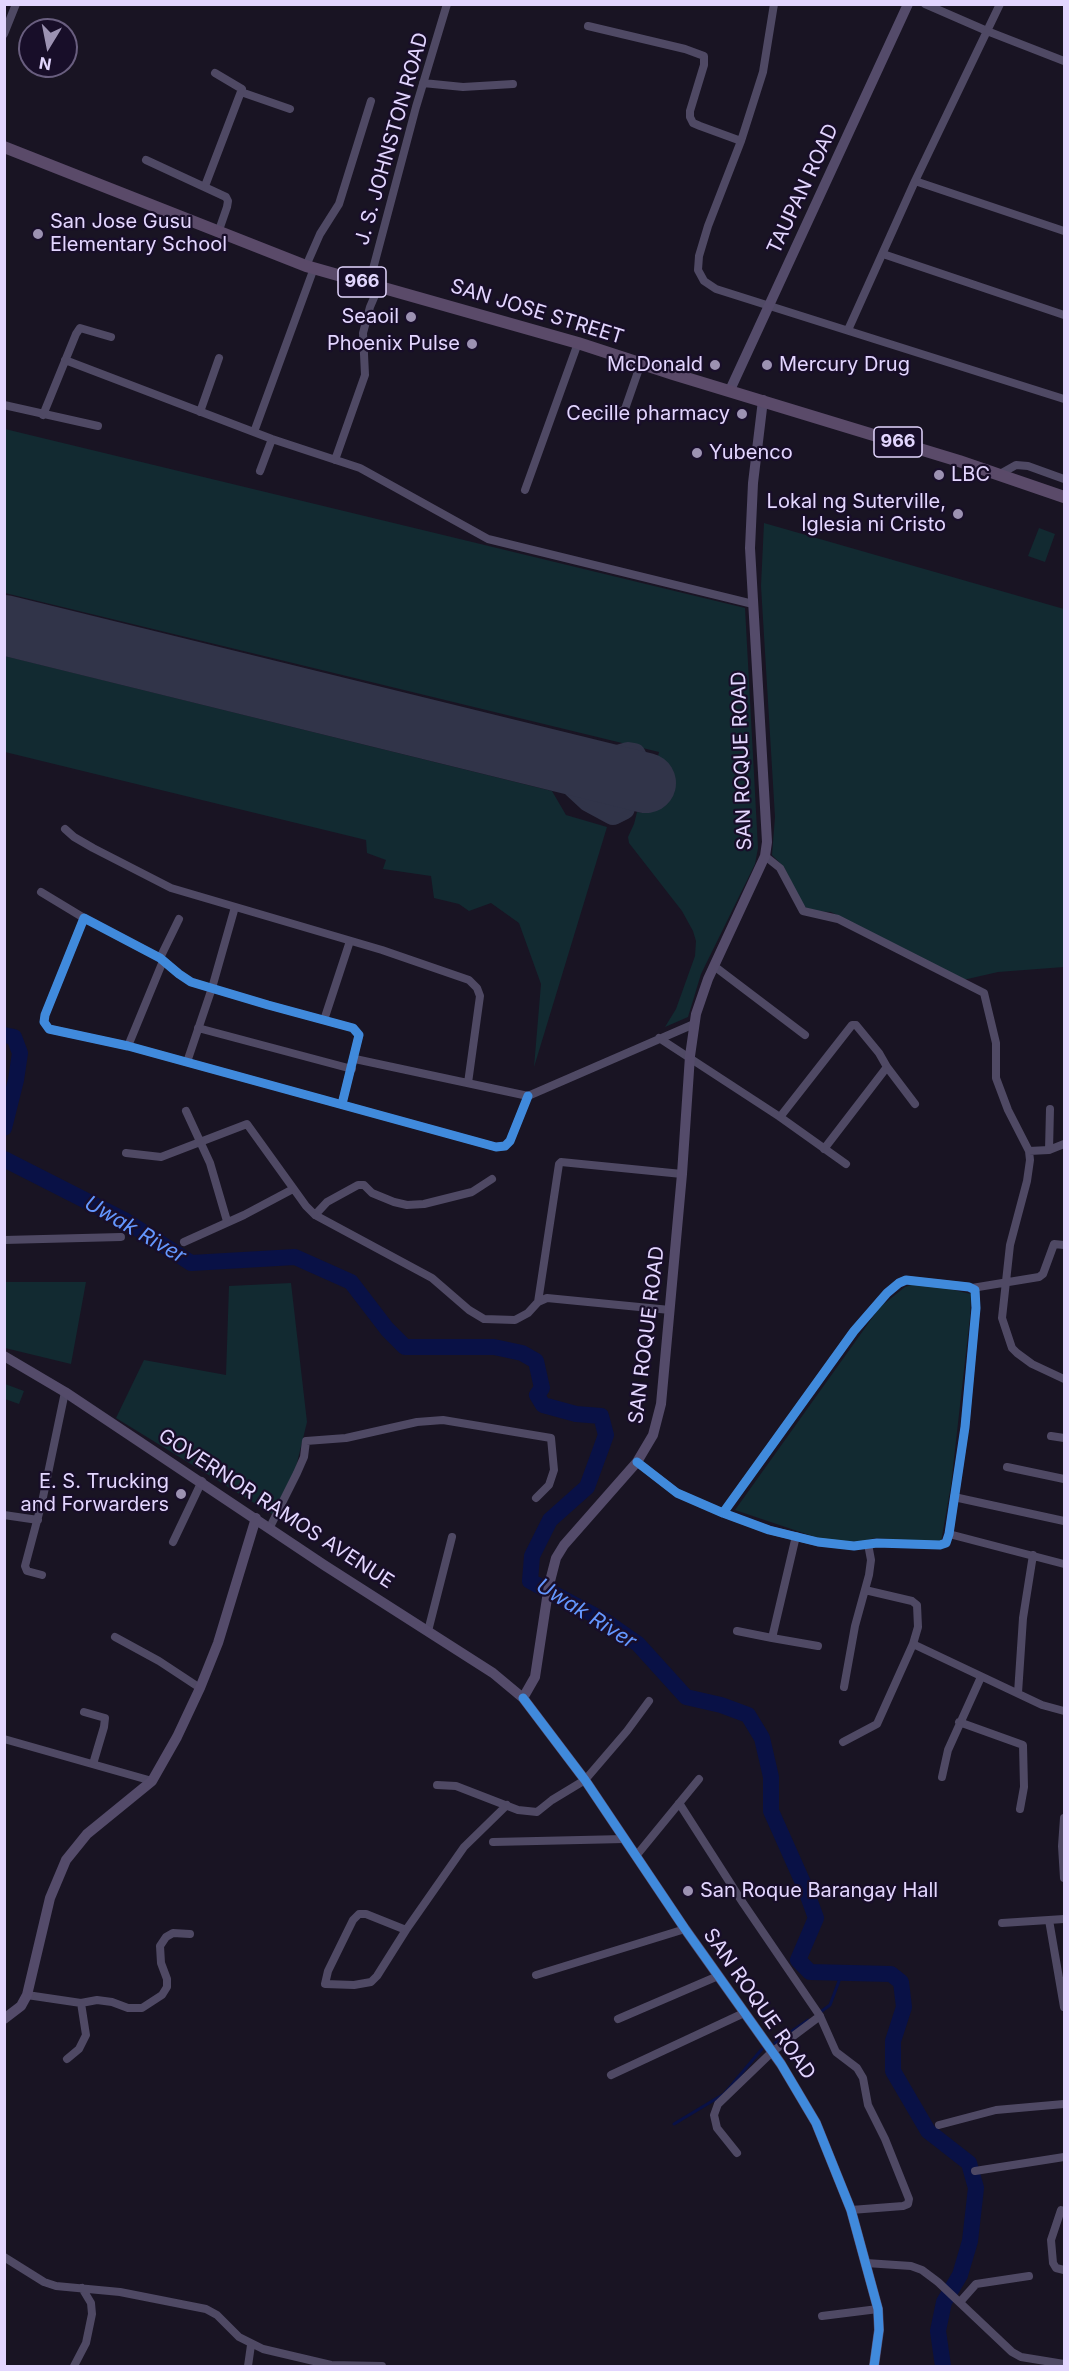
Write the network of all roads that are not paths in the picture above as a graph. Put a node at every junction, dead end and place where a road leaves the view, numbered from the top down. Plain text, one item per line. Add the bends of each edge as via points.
1 (16, 4) edge
2 (447, 4) edge
3 (774, 4) edge
4 (908, 4) edge
5 (925, 4) edge
6 (1000, 4) edge
7 (588, 26) dead end
8 (987, 31) junction
9 (4, 34) edge
10 (1065, 61) edge
11 (215, 73) dead end
12 (423, 83) junction
13 (513, 84) dead end
14 (242, 92) junction
15 (370, 100) dead end
16 (290, 109) dead end
17 (741, 141) junction
18 (4, 147) edge
19 (146, 160) dead end
20 (915, 181) junction
21 (205, 186) junction
22 (1065, 231) edge
23 (218, 233) junction
24 (883, 254) junction
25 (310, 267) junction
26 (374, 285) junction
27 (769, 305) junction
28 (1065, 315) edge
29 (848, 330) junction
30 (111, 337) dead end
31 (578, 343) junction
32 (219, 358) dead end
33 (65, 360) junction
34 (641, 363) junction
35 (730, 390) junction
36 (1065, 399) edge
37 (763, 400) junction
38 (4, 405) edge
39 (200, 412) junction
40 (600, 414) dead end
41 (43, 415) junction
42 (98, 426) dead end
43 (254, 432) junction
44 (272, 439) junction
45 (335, 460) junction
46 (260, 471) dead end
47 (1000, 474) junction
48 (1065, 479) edge
49 (525, 490) dead end
50 (1065, 497) edge
51 (753, 604) junction
52 (65, 829) dead end
53 (765, 856) junction
54 (41, 892) dead end
55 (235, 907) junction
56 (84, 918) junction
57 (179, 919) dead end
58 (350, 941) junction
59 (161, 959) junction
60 (714, 966) junction
61 (212, 988) junction
62 (324, 1020) junction
63 (694, 1024) junction
64 (198, 1028) junction
65 (805, 1035) dead end
66 (658, 1038) junction
67 (128, 1046) junction
68 (690, 1056) junction
69 (355, 1059) junction
70 (187, 1062) junction
71 (887, 1067) junction
72 (352, 1069) junction
73 (468, 1083) junction
74 (528, 1096) junction
75 (342, 1104) junction
76 (915, 1104) dead end
77 (1050, 1109) dead end
78 (186, 1110) dead end
79 (780, 1116) junction
80 (200, 1143) junction
81 (1065, 1144) edge
82 (824, 1149) junction
83 (1049, 1150) junction
84 (1029, 1151) junction
85 (126, 1153) dead end
86 (846, 1164) dead end
87 (682, 1174) junction
88 (492, 1179) dead end
89 (293, 1189) junction
90 (315, 1215) junction
91 (227, 1221) junction
92 (121, 1237) dead end
93 (4, 1240) edge
94 (184, 1242) dead end
95 (1065, 1245) edge
96 (1006, 1283) junction
97 (972, 1288) junction
98 (538, 1302) junction
99 (670, 1310) junction
100 (4, 1356) edge
101 (1065, 1379) edge
102 (64, 1392) junction
103 (1051, 1436) dead end
104 (1065, 1438) edge
105 (638, 1462) junction
106 (1007, 1467) dead end
107 (1065, 1479) edge
108 (202, 1481) junction
109 (954, 1497) junction
110 (536, 1498) dead end
111 (723, 1513) junction
112 (4, 1515) edge
113 (256, 1518) junction
114 (38, 1520) junction
115 (1065, 1521) edge
116 (270, 1527) junction
117 (949, 1534) junction
118 (796, 1536) junction
119 (452, 1537) dead end
120 (173, 1542) dead end
121 (868, 1544) junction
122 (1033, 1555) junction
123 (1065, 1564) edge
124 (42, 1575) dead end
125 (865, 1590) junction
126 (737, 1630) dead end
127 (428, 1631) junction
128 (115, 1637) dead end
129 (772, 1638) junction
130 (913, 1644) junction
131 (818, 1646) dead end
132 (981, 1677) junction
133 (844, 1687) dead end
134 (200, 1688) junction
135 (1018, 1693) junction
136 (523, 1698) junction
137 (649, 1701) dead end
138 (1065, 1711) edge
139 (84, 1712) dead end
140 (959, 1722) junction
141 (4, 1739) edge
142 (843, 1742) dead end
143 (93, 1764) junction
144 (942, 1777) dead end
145 (699, 1779) dead end
146 (585, 1780) junction
147 (152, 1781) junction
148 (437, 1785) dead end
149 (679, 1803) junction
150 (507, 1805) junction
151 (1020, 1809) dead end
152 (1065, 1818) edge
153 (624, 1839) junction
154 (493, 1842) dead end
155 (636, 1856) junction
156 (1065, 1878) edge
157 (1049, 1920) junction
158 (1065, 1920) edge
159 (1002, 1923) dead end
160 (685, 1929) junction
161 (406, 1930) junction
162 (190, 1934) dead end
163 (536, 1975) dead end
164 (718, 1976) junction
165 (27, 1995) junction
166 (81, 2003) junction
167 (1065, 2007) edge
168 (744, 2013) junction
169 (820, 2016) junction
170 (4, 2019) edge
171 (618, 2019) dead end
172 (772, 2052) junction
173 (67, 2059) dead end
174 (611, 2075) dead end
175 (1065, 2104) edge
176 (939, 2125) dead end
177 (736, 2153) dead end
178 (1065, 2157) edge
179 (975, 2171) dead end
180 (851, 2210) junction
181 (1061, 2210) dead end
182 (4, 2258) edge
183 (866, 2263) junction
184 (1065, 2270) edge
185 (1029, 2276) dead end
186 (82, 2288) junction
187 (957, 2300) junction
188 (878, 2309) junction
189 (822, 2316) dead end
190 (251, 2345) junction
191 (1065, 2364) edge
192 (331, 2366) edge
193 (74, 2367) edge
194 (248, 2367) edge
195 (382, 2367) edge
196 (874, 2367) edge

1 - 9 street
2 - 12 street, J. S. JOHNSTON ROAD
3 - 17 street via 763,72
4 - 27 main road, TAUPAN ROAD
5 - 8 street
6 - 8 street
7 - 17 street via 704,56 690,117 693,123
8 - 10 street
8 - 20 street
11 - 14 street via 241,87
12 - 13 street via 463,87
12 - 26 street, J. S. JOHNSTON ROAD
14 - 16 street
14 - 21 street
15 - 25 street via 339,204 320,234
17 - 27 street via 708,226 698,270 704,281 716,289
18 - 23 main road, SAN JOSE STREET / 966
19 - 21 street
20 - 22 street
20 - 24 street
21 - 23 street via 228,201
23 - 25 main road, SAN JOSE STREET / 966
24 - 28 street
24 - 29 street
25 - 26 main road, SAN JOSE STREET / 966
25 - 43 street
26 - 31 main road, SAN JOSE STREET / 966
26 - 45 street, J. S. JOHNSTON ROAD via 363,333 365,375
27 - 29 street
27 - 35 main road, TAUPAN ROAD
29 - 36 street
30 - 33 street via 80,328
31 - 34 main road, SAN JOSE STREET / 966
31 - 49 street
32 - 39 street
33 - 39 street
33 - 41 street
34 - 35 main road, SAN JOSE STREET / 966
34 - 40 street via 623,412 613,416
35 - 37 main road, SAN JOSE STREET / 966
37 - 47 main road, SAN JOSE STREET / 966
37 - 51 main road, SAN ROQUE ROAD via 751,519
38 - 41 street
39 - 43 street
41 - 42 street
43 - 44 street
44 - 45 street
44 - 46 street
45 - 51 street via 372,474 495,542
47 - 48 street via 1016,465
47 - 50 main road, SAN JOSE STREET / 966
51 - 53 main road, SAN ROQUE ROAD
52 - 55 street via 159,883
53 - 60 main road, SAN ROQUE ROAD
53 - 84 street via 780,868 803,911 838,920 982,992 996,1043 996,1078
54 - 56 street
55 - 58 street
55 - 61 street
56 - 59 street
56 - 67 street via 44,1022 49,1029
57 - 59 street
58 - 62 street
58 - 73 street via 462,976 477,988 480,996
59 - 61 street via 191,982
59 - 67 street
60 - 63 main road, SAN ROQUE ROAD
60 - 65 street
61 - 62 street
61 - 64 street
62 - 69 street via 357,1031
63 - 66 street
63 - 68 main road, SAN ROQUE ROAD
64 - 70 street
64 - 72 street
66 - 68 street
66 - 74 street
67 - 70 street
68 - 79 street
68 - 87 main road, SAN ROQUE ROAD
69 - 72 street
69 - 73 street
70 - 75 street
71 - 76 street
71 - 79 street via 856,1024 852,1025
71 - 82 street
72 - 75 street
73 - 74 street
74 - 75 street via 510,1141 496,1147
77 - 83 street
78 - 80 street
79 - 82 street
80 - 85 street via 161,1157
80 - 89 street via 247,1124
80 - 91 street
81 - 83 street
82 - 86 street
83 - 84 street
84 - 96 street via 1029,1172 1010,1245
87 - 98 street via 561,1162
87 - 99 main road, SAN ROQUE ROAD
88 - 90 street via 472,1192 407,1205 358,1185 327,1202
89 - 90 street
89 - 91 street
90 - 98 street via 432,1278 484,1319 515,1320
91 - 94 street
92 - 93 street
95 - 96 street via 1054,1244 1039,1277
96 - 97 street
96 - 101 street via 1002,1318 1012,1348 1032,1364
97 - 109 street via 976,1308
97 - 111 street via 906,1280 886,1293 854,1331
98 - 99 street via 547,1298
99 - 105 main road, SAN ROQUE ROAD via 657,1422
100 - 102 main road, GOVERNOR RAMOS AVENUE
102 - 108 main road, GOVERNOR RAMOS AVENUE
102 - 114 street
103 - 104 street
105 - 111 street via 677,1494
105 - 136 main road, SAN ROQUE ROAD via 556,1558 535,1677
106 - 107 street
108 - 113 main road, GOVERNOR RAMOS AVENUE
108 - 120 street
109 - 115 street
109 - 117 street
110 - 116 street via 549,1485 554,1470 550,1438 443,1420 417,1422 346,1438 306,1441 297,1473
111 - 118 street
112 - 114 street
113 - 116 main road, GOVERNOR RAMOS AVENUE
113 - 134 main road via 218,1643
114 - 124 street via 25,1566 27,1571
116 - 127 main road, GOVERNOR RAMOS AVENUE
117 - 121 street via 946,1543 940,1545
117 - 122 street
118 - 121 street via 837,1545
118 - 129 street
119 - 127 street
121 - 125 street via 871,1560
122 - 123 street
122 - 135 street via 1023,1618
125 - 130 street via 917,1605 918,1627
125 - 133 street
126 - 129 street
127 - 136 main road, GOVERNOR RAMOS AVENUE via 493,1673
128 - 134 street
129 - 131 street
130 - 132 street
130 - 142 street via 877,1725
132 - 135 street
132 - 140 street
134 - 147 main road
135 - 138 street
136 - 146 main road, SAN ROQUE ROAD
137 - 146 street
139 - 143 street via 105,1718
140 - 144 street
140 - 151 street via 1023,1745
141 - 143 street
143 - 147 street
145 - 149 street
146 - 150 street via 537,1812
146 - 153 main road, SAN ROQUE ROAD
147 - 165 main road via 87,1834 66,1860 50,1898
148 - 150 street via 456,1786
149 - 155 street
149 - 169 street
150 - 161 street via 464,1846
152 - 156 street
153 - 154 street
153 - 155 main road, SAN ROQUE ROAD
155 - 160 main road, SAN ROQUE ROAD
157 - 158 street
157 - 159 street
157 - 167 street
160 - 163 street
160 - 164 main road, SAN ROQUE ROAD
161 - 161 street via 359,1914 325,1984 371,1982
162 - 166 street via 173,1933 160,1946 167,1987 151,2004 128,2008 98,2000
164 - 168 main road, SAN ROQUE ROAD
164 - 171 street
165 - 166 street
165 - 170 main road via 21,2006
166 - 173 street via 86,2035 79,2049
168 - 172 main road, SAN ROQUE ROAD
168 - 174 street
169 - 172 street
169 - 180 street via 836,2052 857,2068 863,2078 868,2105 909,2199 903,2206
172 - 177 street via 716,2109 717,2128
172 - 180 main road, SAN ROQUE ROAD via 816,2123
175 - 176 street via 996,2109
178 - 179 street
180 - 183 main road, SAN ROQUE ROAD
181 - 184 street via 1051,2240 1053,2263
182 - 186 street via 44,2283
183 - 187 street via 922,2270
183 - 188 main road, SAN ROQUE ROAD
185 - 187 street via 976,2283
186 - 190 street via 206,2309
186 - 193 street via 91,2303 92,2314 86,2343
187 - 191 street via 1012,2352
188 - 189 street
188 - 196 main road, SAN ROQUE ROAD
190 - 192 street
190 - 194 street
192 - 195 street

